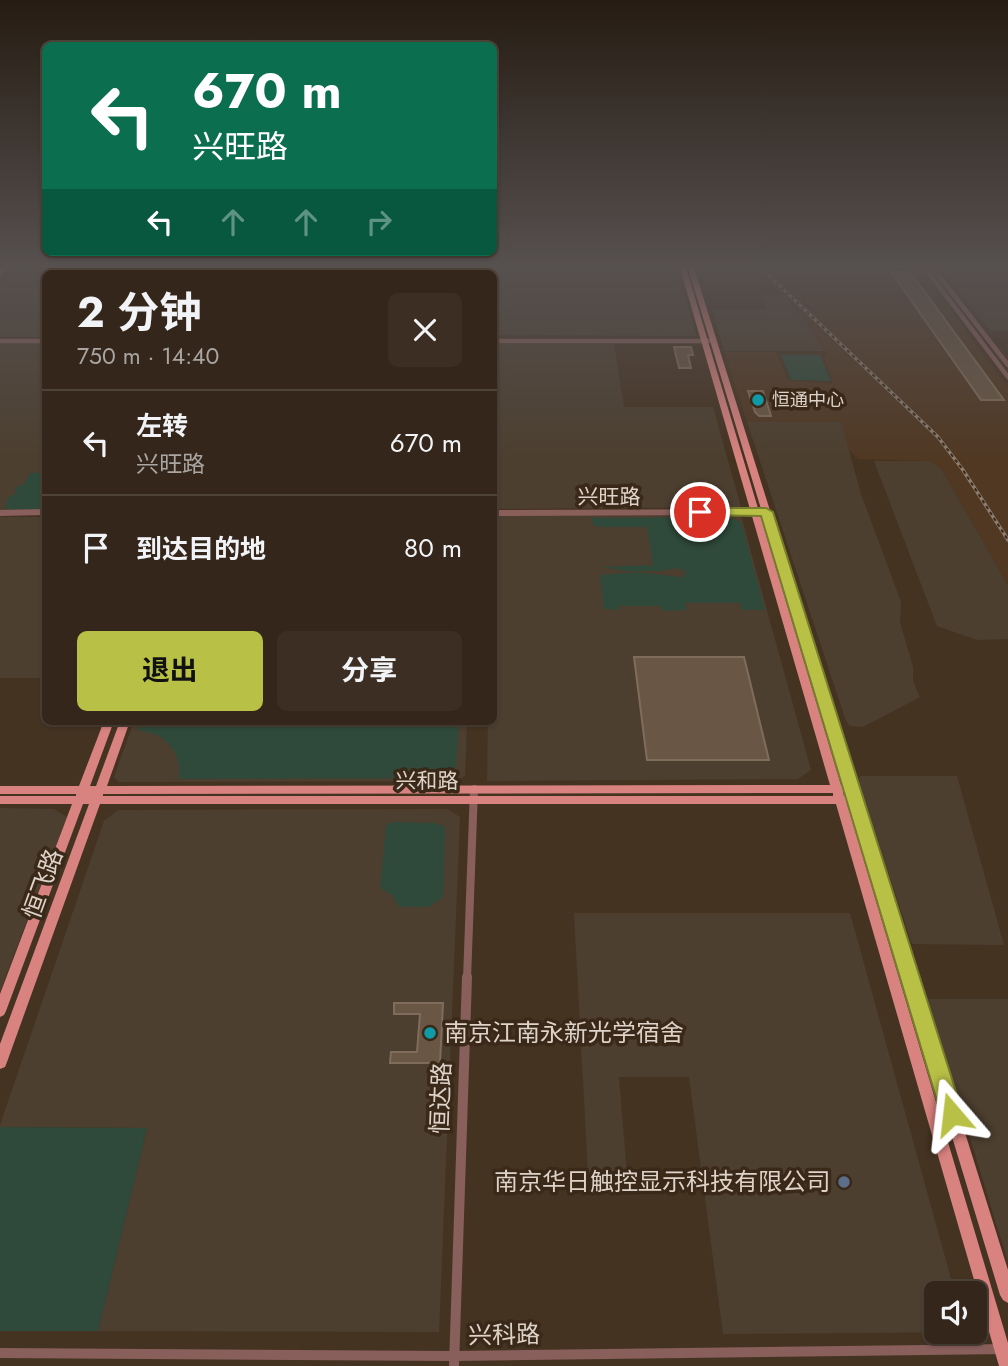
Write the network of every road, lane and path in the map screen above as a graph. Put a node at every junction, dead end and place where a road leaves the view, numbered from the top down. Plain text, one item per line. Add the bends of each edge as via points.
1 (706, 332) edge
2 (708, 332) edge
3 (974, 332) edge
4 (982, 332) edge
5 (0, 341) edge
6 (42, 341) edge
7 (497, 341) edge
8 (710, 341) junction
9 (1008, 365) edge
10 (1008, 377) edge
11 (42, 512) edge
12 (761, 512) junction
13 (0, 513) edge
14 (497, 513) edge
15 (107, 725) edge
16 (124, 725) edge
17 (0, 790) edge
18 (98, 794) junction
19 (837, 794) junction
20 (853, 794) junction
21 (81, 795) junction
22 (473, 795) junction
23 (0, 800) edge
24 (0, 1011) edge
25 (0, 1062) edge
26 (1008, 1294) edge
27 (1005, 1349) edge
28 (0, 1353) edge
29 (454, 1361) edge
30 (1007, 1366) edge

1 - 8 main road
2 - 8 main road
3 - 10 street
4 - 9 street
5 - 6 street
7 - 8 street
8 - 12 main road
11 - 13 street
12 - 14 street, 兴旺路
12 - 19 main road
12 - 20 main road
15 - 21 main road, 恒飞路
16 - 18 main road, 恒飞路
17 - 21 main road, 兴和路
18 - 21 main road, 兴和路
18 - 22 main road, 兴和路
18 - 25 main road, 恒飞路
19 - 20 main road, 兴和路
19 - 22 main road, 兴和路
19 - 27 main road
20 - 26 main road
21 - 23 main road, 兴和路
21 - 24 main road, 恒飞路
22 - 29 street, 恒达路
27 - 29 street, 兴科路
27 - 30 main road
28 - 29 street, 兴科路

